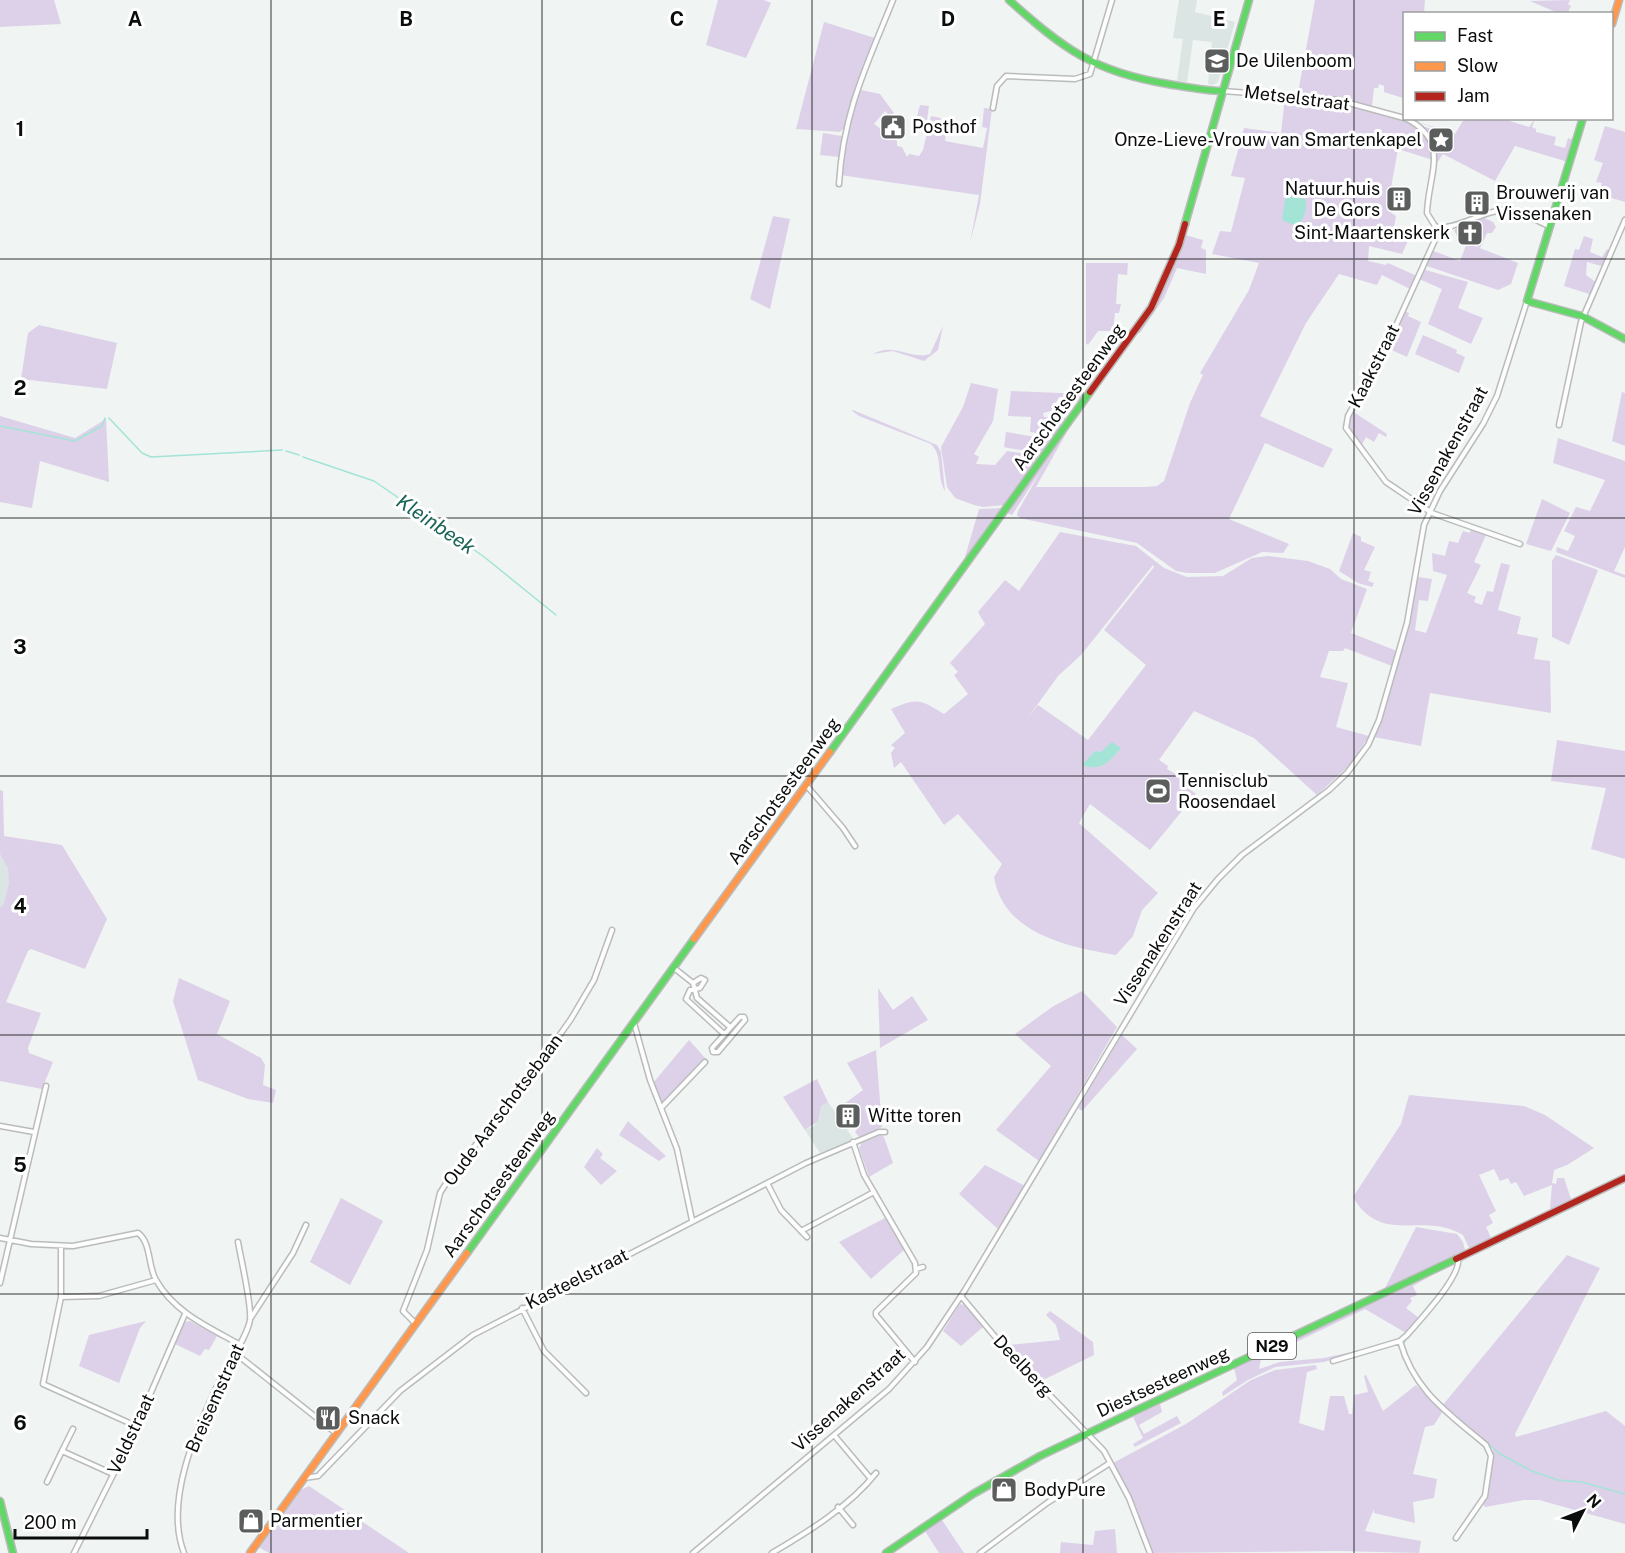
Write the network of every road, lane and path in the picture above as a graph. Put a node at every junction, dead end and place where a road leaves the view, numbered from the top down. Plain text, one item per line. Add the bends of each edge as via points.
1 (893, 0) edge
2 (1010, 0) edge
3 (1112, 0) edge
4 (1249, 0) edge
5 (1619, 0) edge
6 (1613, 18) edge
7 (1093, 65) junction
8 (1223, 91) junction
9 (993, 108) dead end
10 (1403, 117) edge
11 (1408, 120) edge
12 (1582, 120) edge
13 (839, 184) dead end
14 (1625, 220) edge
15 (1548, 226) junction
16 (1440, 229) junction
17 (1527, 301) junction
18 (1582, 316) junction
19 (1625, 339) edge
20 (1559, 425) dead end
21 (1429, 512) junction
22 (1520, 544) dead end
23 (806, 785) junction
24 (855, 846) dead end
25 (612, 930) dead end
26 (674, 968) junction
27 (694, 985) junction
28 (634, 1023) junction
29 (730, 1028) junction
30 (724, 1034) junction
31 (705, 1062) dead end
32 (46, 1086) dead end
33 (661, 1108) junction
34 (0, 1126) edge
35 (34, 1132) junction
36 (885, 1132) dead end
37 (853, 1142) junction
38 (1625, 1178) edge
39 (767, 1183) junction
40 (874, 1192) junction
41 (692, 1220) junction
42 (306, 1225) dead end
43 (801, 1231) junction
44 (807, 1237) dead end
45 (0, 1238) edge
46 (10, 1240) junction
47 (238, 1242) dead end
48 (61, 1246) junction
49 (1458, 1258) junction
50 (923, 1267) dead end
51 (916, 1269) junction
52 (156, 1280) junction
53 (0, 1283) edge
54 (961, 1296) junction
55 (61, 1297) junction
56 (522, 1308) junction
57 (185, 1314) junction
58 (250, 1320) junction
59 (416, 1324) junction
60 (1400, 1341) junction
61 (239, 1344) junction
62 (235, 1353) junction
63 (1333, 1361) dead end
64 (915, 1362) junction
65 (586, 1393) dead end
66 (136, 1426) junction
67 (73, 1429) dead end
68 (337, 1434) junction
69 (1086, 1434) junction
70 (834, 1435) junction
71 (62, 1451) junction
72 (1110, 1463) junction
73 (876, 1473) dead end
74 (113, 1474) junction
75 (304, 1478) junction
76 (871, 1479) junction
77 (47, 1482) dead end
78 (0, 1502) edge
79 (838, 1507) junction
80 (0, 1517) edge
81 (853, 1525) dead end
82 (1456, 1538) dead end
83 (11, 1553) edge
84 (74, 1553) edge
85 (184, 1553) edge
86 (250, 1553) edge
87 (693, 1553) edge
88 (772, 1553) edge
89 (886, 1553) edge
90 (980, 1553) edge
91 (1150, 1553) edge

1 - 13 street via 856,87 841,152
2 - 7 main road via 1053,40
3 - 7 street
4 - 8 main road, Aarschotsesteenweg
5 - 6 main road
7 - 8 main road via 1136,79
7 - 9 street via 1090,74 1075,79 1006,76 997,86
8 - 10 street, Metselstraat via 1338,100
8 - 23 main road, Aarschotsesteenweg via 1174,261 1151,308
11 - 16 street, Metselstraat via 1419,127 1432,146 1435,168 1427,213
12 - 15 main road, Vissenakenstraat
14 - 18 street
15 - 16 street via 1504,210
15 - 17 main road, Vissenakenstraat
16 - 21 street, Kaakstraat via 1388,343 1348,416 1346,428 1386,482
17 - 18 main road
17 - 21 street, Vissenakenstraat via 1497,396
18 - 19 main road
18 - 20 street
21 - 22 street
21 - 54 street, Vissenakenstraat via 1417,552 1407,623 1368,745 1338,782 1255,844 1223,873 1194,908
23 - 24 street
23 - 26 main road, Aarschotsesteenweg
25 - 59 street, Oude Aarschotsebaan via 594,980 571,1019 440,1193 427,1250 403,1311
26 - 27 street
26 - 28 main road, Aarschotsesteenweg
27 - 29 street via 697,998
27 - 30 street via 686,999
28 - 33 street
28 - 59 main road, Aarschotsesteenweg
29 - 30 street
29 - 30 street via 744,1017 718,1052 713,1052
31 - 33 street
32 - 35 street
33 - 41 street via 677,1149
34 - 35 street
35 - 46 street
36 - 37 street, Kasteelstraat
37 - 39 street, Kasteelstraat
37 - 40 street
38 - 49 main road, Diestsesteenweg / N29
39 - 41 street, Kasteelstraat
39 - 43 street via 781,1210
40 - 43 street
40 - 51 street
41 - 56 street, Kasteelstraat
42 - 58 street via 293,1253
43 - 44 street
45 - 46 street
46 - 48 street
46 - 53 street
47 - 58 street, Breisemstraat
48 - 52 street via 91,1244 138,1233 145,1242
48 - 55 street
49 - 60 street via 1444,1289
49 - 69 main road, Diestsesteenweg / N29
50 - 51 street
51 - 64 street via 913,1278 876,1311
52 - 55 street via 99,1296
52 - 57 street
54 - 64 street, Vissenakenstraat
54 - 69 street, Deelberg
55 - 66 street via 43,1384
56 - 65 street via 544,1351
56 - 75 street, Kasteelstraat via 473,1335 414,1378 318,1476
57 - 61 street
57 - 66 street, Veldstraat
58 - 61 street, Breisemstraat
59 - 68 main road, Aarschotsesteenweg
60 - 63 street
60 - 82 street via 1423,1390 1491,1453 1483,1502
61 - 62 street, Breisemstraat
62 - 68 street
62 - 85 street, Breisemstraat via 219,1382 182,1479 176,1523
64 - 70 street, Vissenakenstraat
66 - 74 street, Veldstraat
67 - 71 street
68 - 75 main road, Aarschotsesteenweg
69 - 72 street, Deelberg via 1104,1451
69 - 89 main road, Diestsesteenweg / N29 via 1005,1475
70 - 76 street
70 - 87 street, Vissenakenstraat
71 - 74 street
71 - 77 street
72 - 90 street
72 - 91 street, Deelberg via 1129,1498
73 - 76 street
74 - 84 street, Veldstraat
75 - 86 main road, Aarschotsesteenweg
76 - 79 street
78 - 83 main road
79 - 81 street
79 - 88 street
80 - 83 main road

